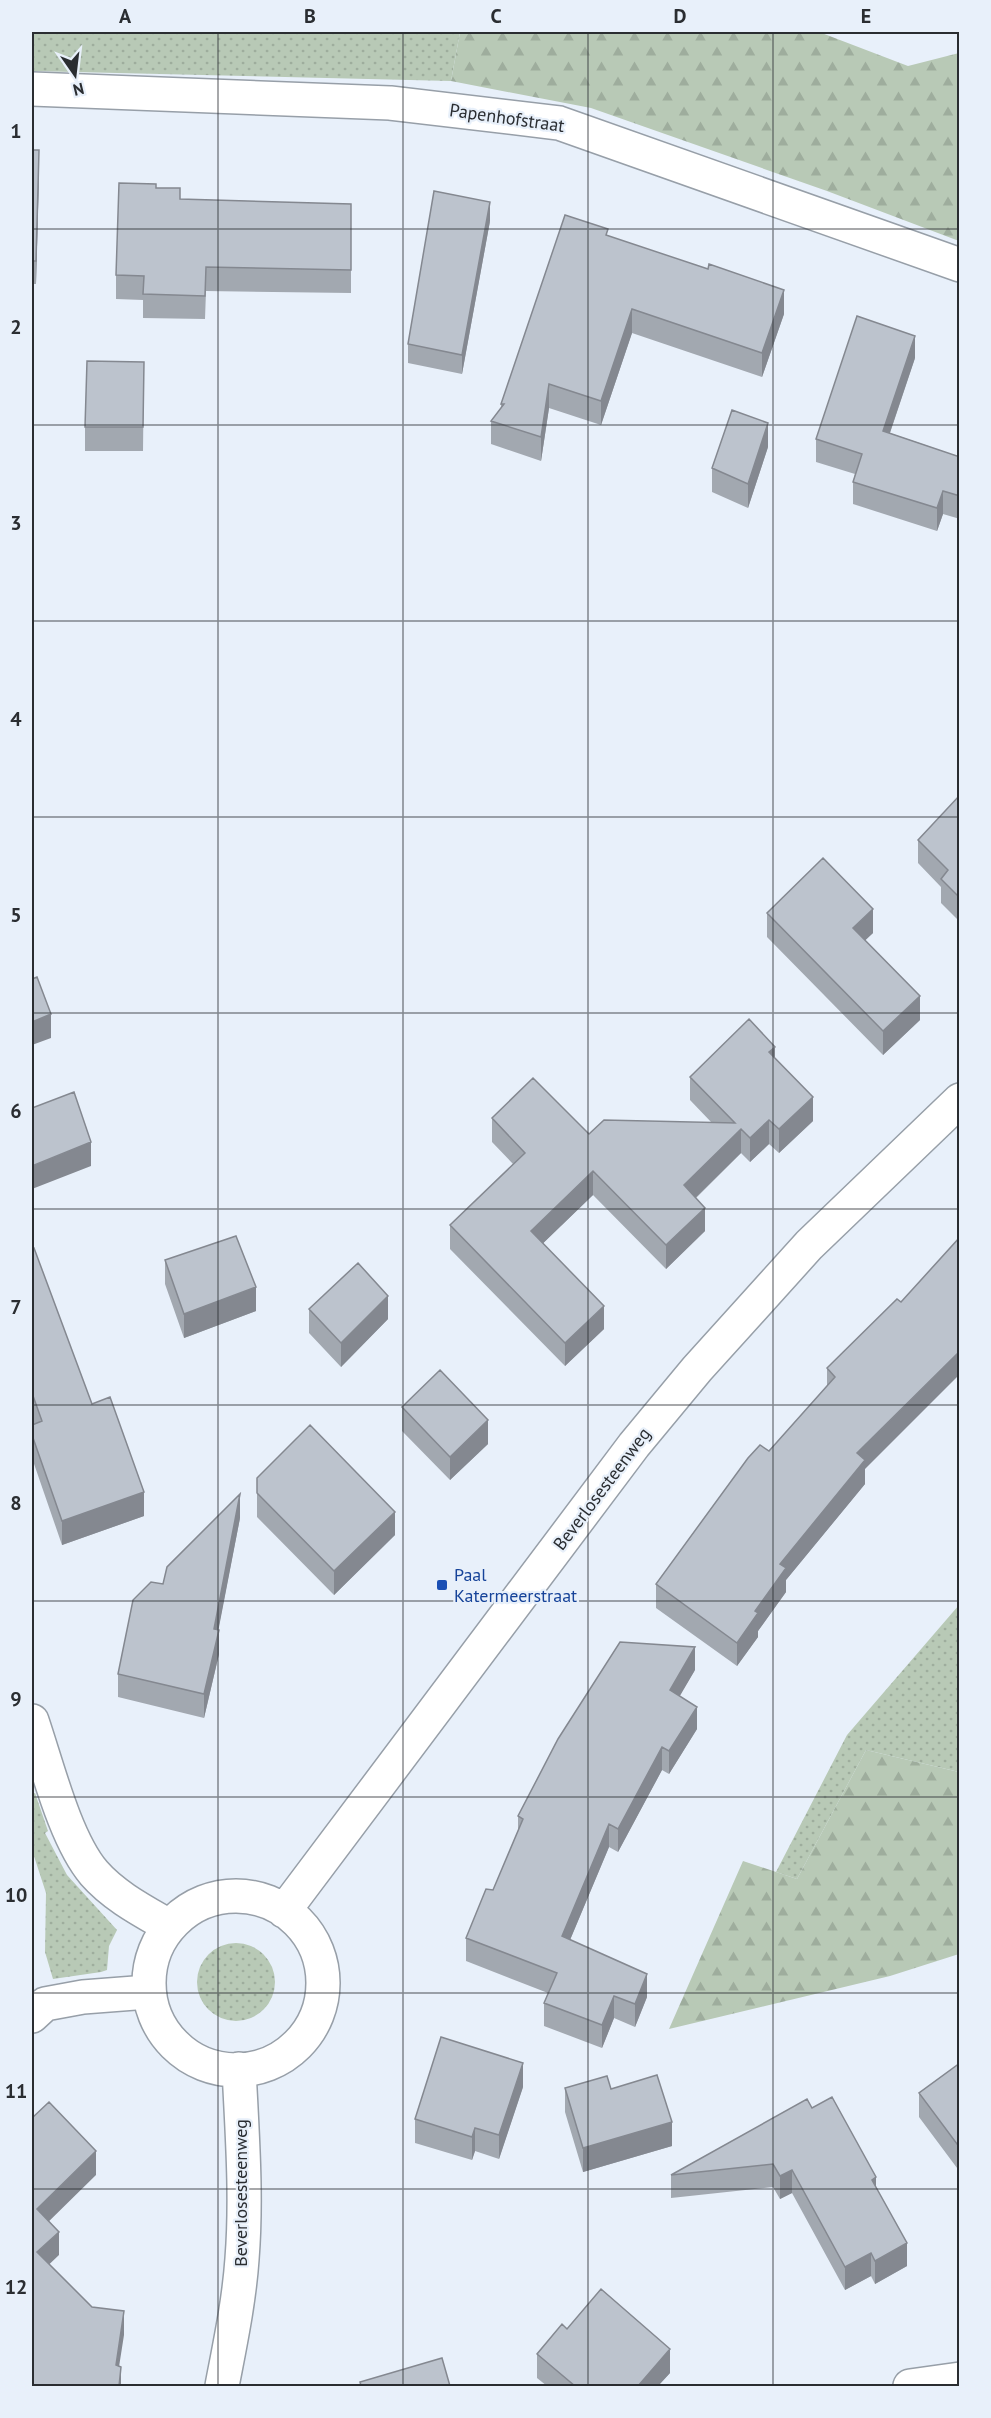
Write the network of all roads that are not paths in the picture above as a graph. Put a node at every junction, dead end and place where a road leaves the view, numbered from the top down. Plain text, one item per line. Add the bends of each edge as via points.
1 (32, 89) edge
2 (960, 265) edge
3 (960, 1101) edge
4 (32, 1721) edge
5 (284, 1911) junction
6 (169, 1926) junction
7 (148, 1992) junction
8 (32, 2016) edge
9 (239, 2069) junction
10 (960, 2379) edge
11 (222, 2386) edge
12 (910, 2386) edge

1 - 2 street, Papenhofstraat via 390,103 559,123
3 - 5 street, Beverlosesteenweg via 809,1245 690,1377 634,1445
4 - 6 street via 69,1827 94,1873 118,1895
5 - 6 street via 261,1898 234,1895 186,1909
5 - 9 street via 302,1926 321,1970 323,1994 316,2019 291,2051 268,2064
6 - 7 street via 156,1948
7 - 8 street via 45,2004
7 - 9 street via 171,2040 193,2060 213,2068
9 - 11 street, Beverlosesteenweg via 242,2258
10 - 12 street

